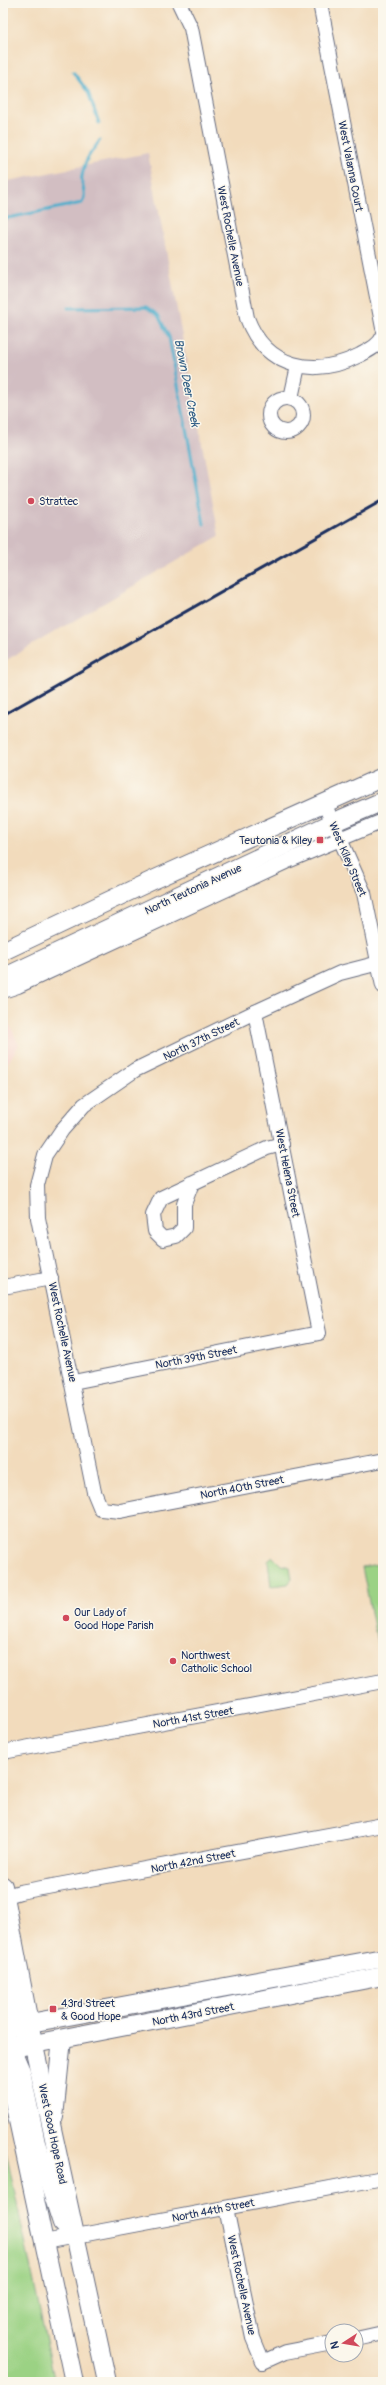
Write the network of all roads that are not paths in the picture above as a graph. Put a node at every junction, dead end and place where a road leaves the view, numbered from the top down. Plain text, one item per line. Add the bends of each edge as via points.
1 (179, 3) edge
2 (320, 3) edge
3 (383, 328) edge
4 (380, 341) edge
5 (298, 366) junction
6 (291, 398) dead end
7 (383, 777) edge
8 (383, 801) edge
9 (324, 803) junction
10 (383, 821) edge
11 (332, 823) junction
12 (340, 839) junction
13 (3, 951) edge
14 (381, 963) edge
15 (3, 978) edge
16 (383, 986) edge
17 (3, 991) edge
18 (255, 1012) junction
19 (282, 1144) junction
20 (45, 1156) joint
21 (192, 1183) dead end
22 (51, 1278) junction
23 (3, 1287) edge
24 (319, 1333) joint
25 (73, 1382) junction
26 (383, 1460) edge
27 (101, 1509) joint
28 (383, 1681) edge
29 (3, 1752) edge
30 (383, 1825) edge
31 (4, 1893) edge
32 (383, 1958) edge
33 (3, 1960) edge
34 (383, 1976) edge
35 (17, 2026) edge
36 (62, 2038) junction
37 (34, 2044) junction
38 (5, 2046) edge
39 (6, 2081) edge
40 (52, 2130) junction
41 (383, 2178) edge
42 (226, 2208) junction
43 (76, 2236) junction
44 (44, 2242) junction
45 (383, 2334) edge
46 (364, 2338) edge
47 (324, 2345) edge
48 (74, 2382) edge
49 (107, 2382) edge

1 - 5 street, West Rochelle Avenue via 191,28 247,318 251,329 269,351
2 - 3 street, West Valanna Court
4 - 5 street, West Rochelle Avenue via 338,364
5 - 6 street
7 - 9 main road
8 - 11 main road, North Teutonia Avenue
9 - 11 street, West Kiley Street
9 - 13 main road
10 - 12 street, North Teutonia Avenue
11 - 12 street, West Kiley Street
11 - 15 main road, North Teutonia Avenue
12 - 14 street, West Kiley Street via 364,893
12 - 17 street, North Teutonia Avenue
14 - 16 street, West Kiley Street
14 - 18 street, North 37th Street via 340,973
18 - 19 street, West Helena Street
18 - 20 street, North 37th Street via 135,1070 86,1103 62,1130
19 - 21 street
19 - 24 street, West Helena Street
20 - 22 street, West Rochelle Avenue via 37,1185 38,1218
22 - 23 street
22 - 25 street, West Rochelle Avenue
24 - 25 street, North 39th Street
25 - 27 street, West Rochelle Avenue via 94,1492
26 - 27 street, North 40th Street via 120,1510
28 - 29 street, North 41st Street
30 - 31 street, North 42nd Street
31 - 35 main road, West Good Hope Road
32 - 35 main road, North 43rd Street
33 - 35 main road
34 - 36 main road, North 43rd Street
35 - 37 main road, West Good Hope Road
36 - 37 main road, North 43rd Street
36 - 40 main road
37 - 38 main road, North 43rd Street
37 - 40 main road, West Good Hope Road
38 - 39 main road
38 - 43 main road via 21,2071 36,2143 62,2223
39 - 44 main road
40 - 43 main road, West Good Hope Road
41 - 42 street, North 44th Street
42 - 43 street, North 44th Street
42 - 47 street, West Rochelle Avenue via 253,2338 264,2362 285,2352
43 - 44 street, North 44th Street
43 - 49 main road, West Good Hope Road
44 - 48 main road
45 - 46 street

